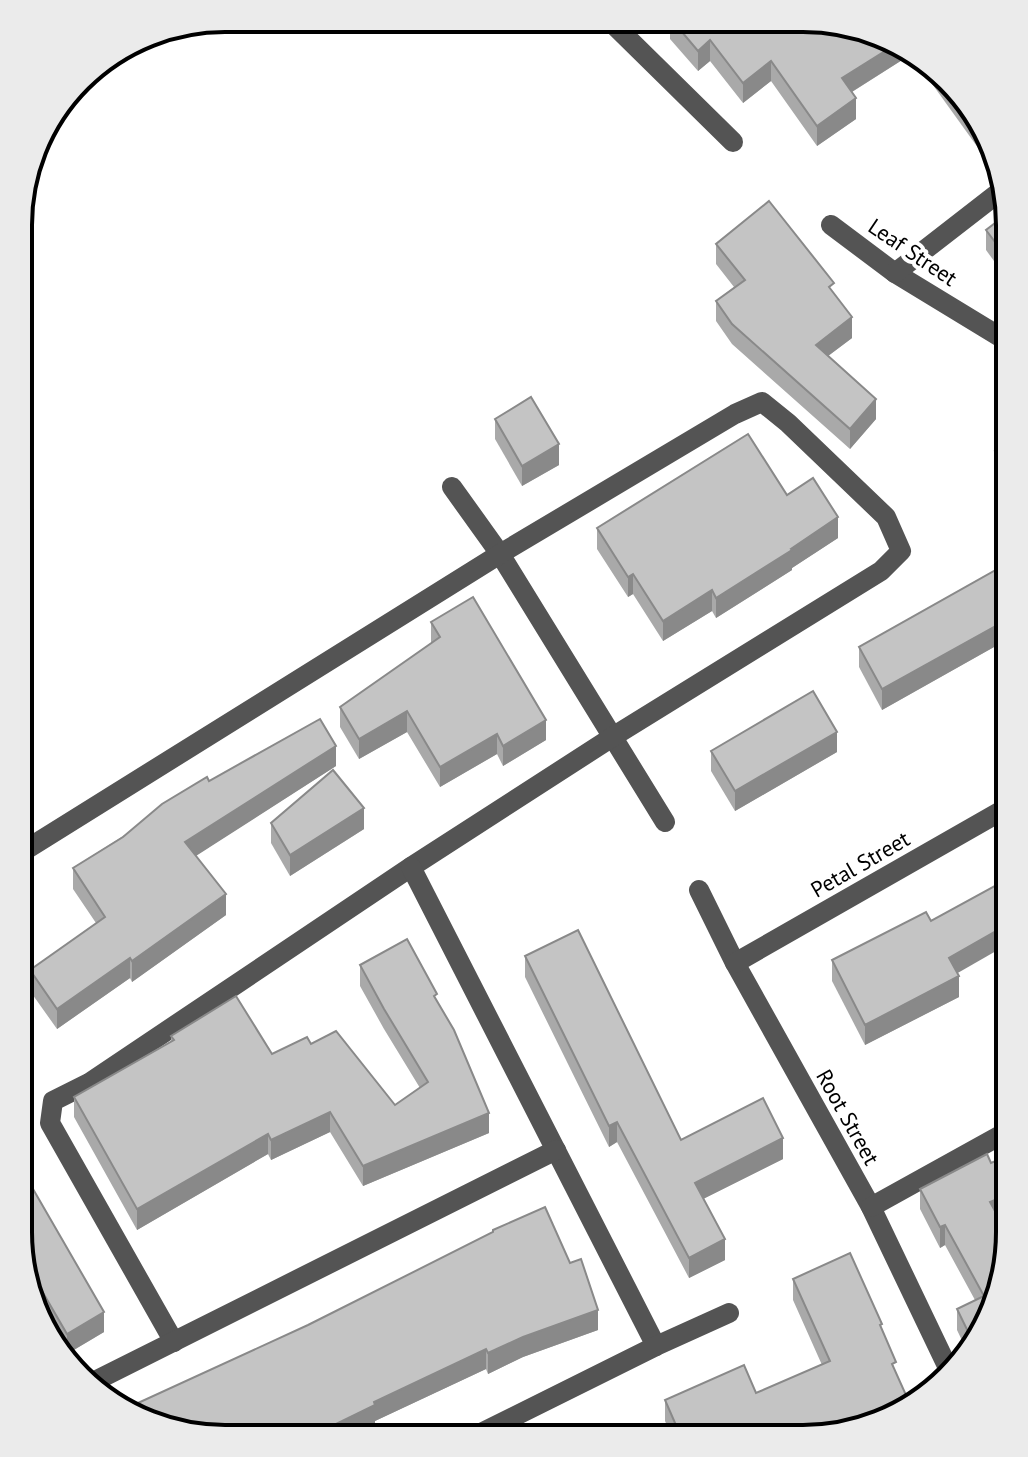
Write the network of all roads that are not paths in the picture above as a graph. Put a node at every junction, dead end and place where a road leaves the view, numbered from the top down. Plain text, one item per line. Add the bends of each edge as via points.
1 (621, 32) edge
2 (733, 142) dead end
3 (993, 197) edge
4 (831, 225) dead end
5 (895, 273) junction
6 (996, 334) edge
7 (452, 487) dead end
8 (500, 554) junction
9 (614, 736) junction
10 (996, 814) edge
11 (665, 822) dead end
12 (32, 846) edge
13 (411, 867) junction
14 (699, 890) dead end
15 (735, 963) junction
16 (996, 1138) edge
17 (556, 1150) junction
18 (871, 1207) junction
19 (729, 1313) dead end
20 (174, 1342) junction
21 (656, 1346) junction
22 (945, 1362) edge
23 (100, 1379) edge
24 (497, 1425) edge

1 - 2 street
3 - 5 street
4 - 5 street, Leaf Street
5 - 6 street, Leaf Street
7 - 8 street
8 - 9 street
8 - 9 street via 762,402 886,517 901,551 881,571
8 - 12 street
9 - 11 street
9 - 13 street
10 - 15 street, Petal Street
13 - 17 street
13 - 20 street via 89,1083 53,1101 50,1123
14 - 15 street, Root Street
15 - 18 street, Root Street
16 - 18 street
17 - 20 street
17 - 21 street
18 - 22 street, Root Street
19 - 21 street
20 - 23 street
21 - 24 street

